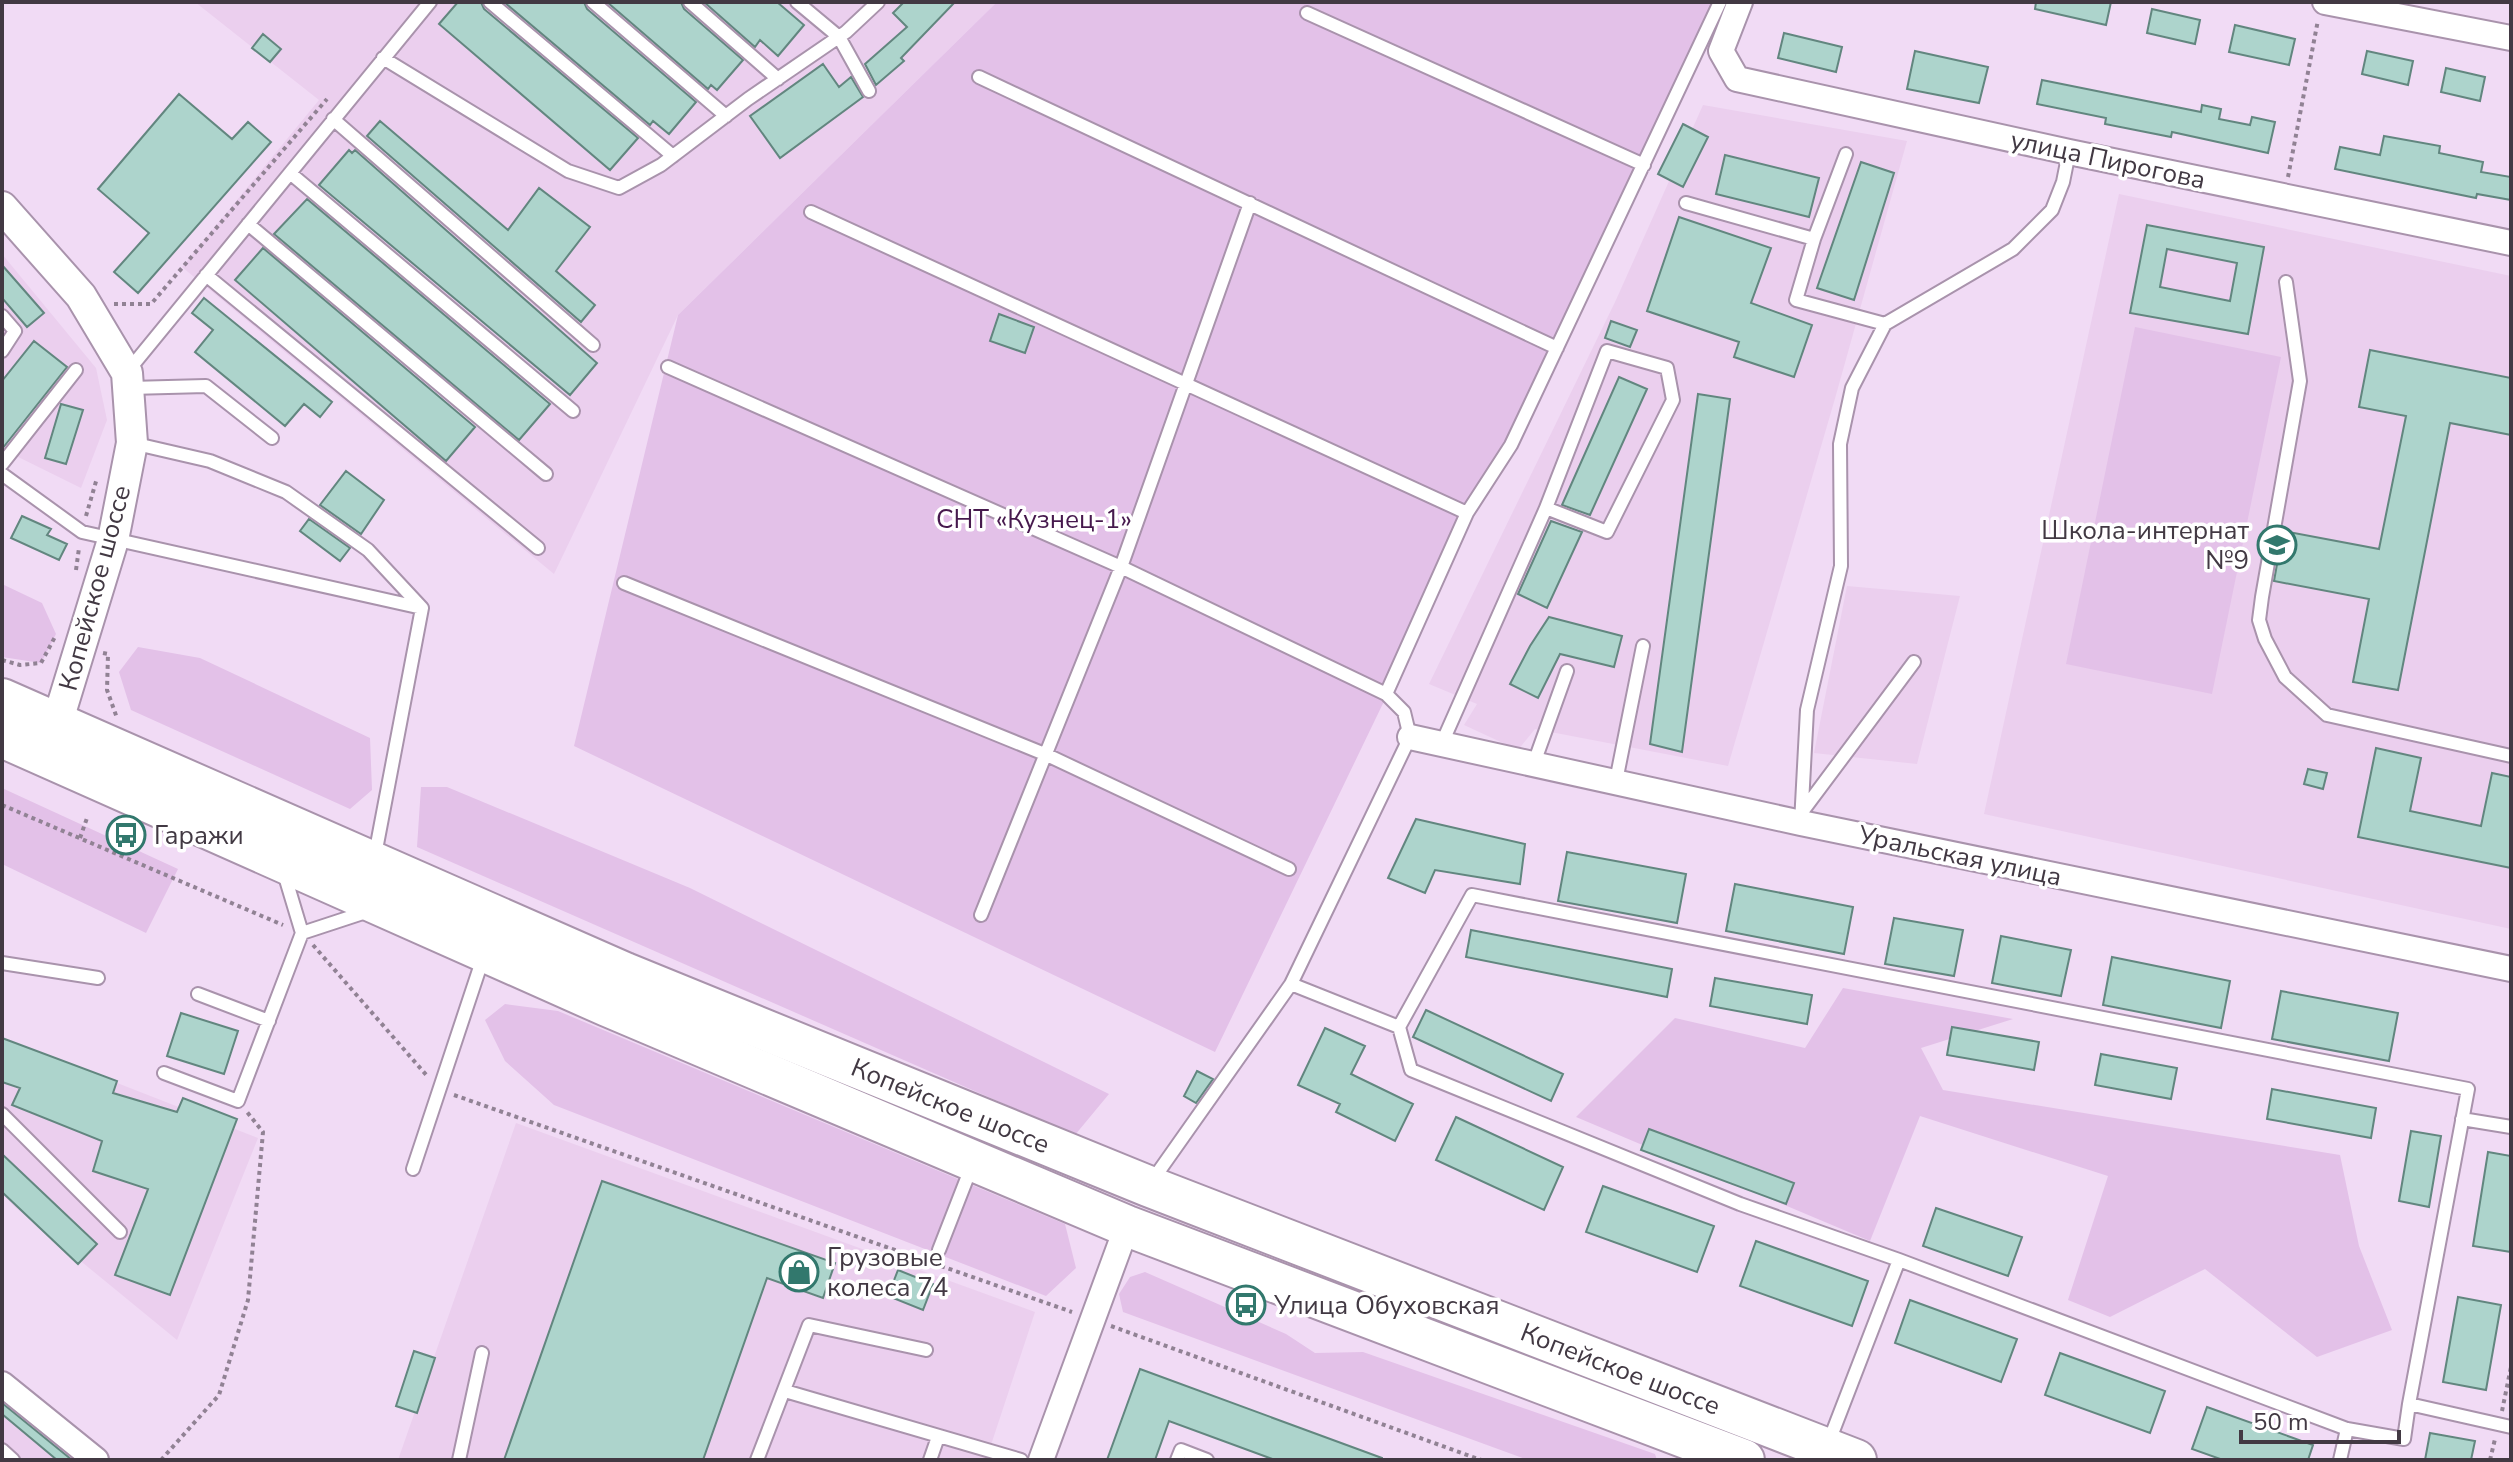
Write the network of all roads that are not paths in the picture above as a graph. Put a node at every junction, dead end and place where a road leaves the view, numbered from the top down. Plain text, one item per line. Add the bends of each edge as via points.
1 (430, 2) edge
2 (490, 2) edge
3 (593, 2) edge
4 (690, 2) edge
5 (797, 2) edge
6 (878, 2) edge
7 (1720, 2) edge
8 (1740, 2) edge
9 (2322, 10) edge
10 (1307, 13) dead end
11 (839, 37) junction
12 (2511, 38) edge
13 (383, 58) junction
14 (979, 77) dead end
15 (778, 79) junction
16 (869, 91) dead end
17 (726, 116) junction
18 (333, 119) junction
19 (2069, 152) junction
20 (1846, 154) dead end
21 (673, 156) junction
22 (1644, 165) junction
23 (290, 173) junction
24 (1250, 203) junction
25 (1686, 203) dead end
26 (2, 207) edge
27 (811, 212) dead end
28 (248, 224) junction
29 (1814, 239) junction
30 (2511, 243) edge
31 (206, 275) junction
32 (2286, 282) dead end
33 (2, 316) edge
34 (1885, 324) junction
35 (593, 345) dead end
36 (1557, 348) junction
37 (2, 351) edge
38 (668, 367) dead end
39 (76, 370) dead end
40 (128, 381) junction
41 (1184, 383) junction
42 (573, 411) dead end
43 (272, 438) dead end
44 (132, 443) junction
45 (2, 464) edge
46 (2, 474) edge
47 (546, 474) dead end
48 (1546, 508) junction
49 (1467, 513) junction
50 (113, 540) junction
51 (538, 548) dead end
52 (1121, 567) junction
53 (624, 583) dead end
54 (422, 608) junction
55 (1643, 646) dead end
56 (1914, 662) dead end
57 (1567, 671) dead end
58 (1386, 694) junction
59 (2, 699) edge
60 (2, 737) edge
61 (1410, 737) junction
62 (50, 739) junction
63 (1442, 743) junction
64 (1047, 755) junction
65 (2511, 756) edge
66 (1534, 763) junction
67 (1616, 781) junction
68 (1802, 818) junction
69 (281, 862) junction
70 (373, 863) junction
71 (1289, 869) dead end
72 (382, 906) junction
73 (981, 915) dead end
74 (302, 933) junction
75 (485, 951) junction
76 (2, 963) edge
77 (2511, 969) edge
78 (98, 978) dead end
79 (1291, 984) junction
80 (198, 994) dead end
81 (269, 1021) junction
82 (1399, 1027) junction
83 (164, 1073) dead end
84 (2, 1114) edge
85 (2462, 1119) junction
86 (2511, 1127) edge
87 (974, 1161) junction
88 (413, 1169) dead end
89 (1148, 1186) junction
90 (1127, 1226) junction
91 (120, 1232) dead end
92 (939, 1250) dead end
93 (1899, 1260) junction
94 (926, 1350) dead end
95 (482, 1353) dead end
96 (2, 1384) edge
97 (785, 1391) junction
98 (2409, 1404) junction
99 (2511, 1427) edge
100 (2347, 1429) junction
101 (938, 1437) junction
102 (2, 1450) edge
103 (1841, 1454) edge
104 (13, 1460) edge
105 (96, 1460) edge
106 (459, 1460) edge
107 (757, 1460) edge
108 (930, 1460) edge
109 (1021, 1460) edge
110 (1041, 1460) edge
111 (1177, 1460) edge
112 (1207, 1460) edge
113 (1744, 1460) edge
114 (2340, 1460) edge

1 - 13 lane
2 - 21 lane
3 - 17 lane
4 - 15 lane
5 - 11 lane
6 - 11 lane
7 - 22 lane
8 - 19 street, улица Пирогова via 1721,51 1737,79
9 - 12 street
10 - 22 lane
11 - 15 lane
11 - 16 lane
13 - 18 lane
13 - 21 lane via 568,171 619,188
14 - 24 lane
15 - 17 lane
17 - 21 lane
18 - 23 lane
18 - 35 lane
19 - 30 street, улица Пирогова
19 - 34 lane via 2052,210 2013,249
20 - 29 lane
22 - 36 lane
23 - 28 lane
23 - 42 lane
24 - 36 lane
24 - 41 lane
25 - 29 lane
26 - 40 street, Копейское шоссе via 81,296
27 - 41 lane
28 - 31 lane
28 - 47 lane
29 - 34 lane via 1796,300
31 - 40 lane
31 - 51 lane
32 - 65 lane via 2300,381 2262,597 2259,620 2265,639 2285,677 2327,715
33 - 37 lane via 15,331
34 - 68 lane via 1852,388 1840,444 1841,566 1807,710
36 - 49 lane via 1511,445
38 - 52 lane
39 - 45 lane
40 - 43 lane via 206,386
40 - 44 street, Копейское шоссе
41 - 49 lane
41 - 52 lane
44 - 50 street, Копейское шоссе
44 - 54 lane via 210,461 286,492 368,550
46 - 50 lane via 82,532
48 - 48 lane via 1607,532 1673,400 1667,368 1607,351
48 - 63 lane
49 - 58 lane
50 - 54 lane
50 - 62 street, Копейское шоссе
52 - 58 lane
52 - 64 lane
53 - 64 lane
54 - 70 lane
55 - 67 lane
56 - 68 lane
57 - 66 lane
58 - 61 lane via 1404,712
59 - 62 main road, Копейское шоссе
60 - 62 main road, Копейское шоссе
61 - 63 street, Уральская улица
61 - 79 lane
62 - 69 main road, Копейское шоссе
62 - 70 main road, Копейское шоссе
63 - 66 street, Уральская улица
64 - 71 lane
64 - 73 lane
66 - 67 street, Уральская улица
67 - 68 street, Уральская улица
68 - 77 street, Уральская улица
69 - 72 main road, Копейское шоссе
69 - 74 lane
70 - 89 main road, Копейское шоссе via 625,973
72 - 74 lane
72 - 75 main road, Копейское шоссе
74 - 81 lane
75 - 87 main road, Копейское шоссе
75 - 88 lane
76 - 78 lane
79 - 82 lane
79 - 89 lane
80 - 81 lane
81 - 83 lane via 238,1101
82 - 85 lane via 1472,895 2468,1089
82 - 93 lane via 1411,1070 1740,1204
84 - 91 lane
85 - 86 lane
85 - 98 lane
87 - 90 main road, Копейское шоссе
87 - 92 lane
89 - 90 main road
89 - 103 main road, Копейское шоссе
90 - 110 street
90 - 113 main road, Копейское шоссе via 1683,1443
93 - 100 lane
93 - 103 lane
94 - 97 lane via 809,1325
95 - 106 lane
96 - 105 street
97 - 101 lane
97 - 107 lane
98 - 99 lane
98 - 100 lane via 2404,1439
100 - 114 lane
101 - 108 lane
101 - 109 lane
102 - 104 lane
111 - 112 lane via 1181,1450

